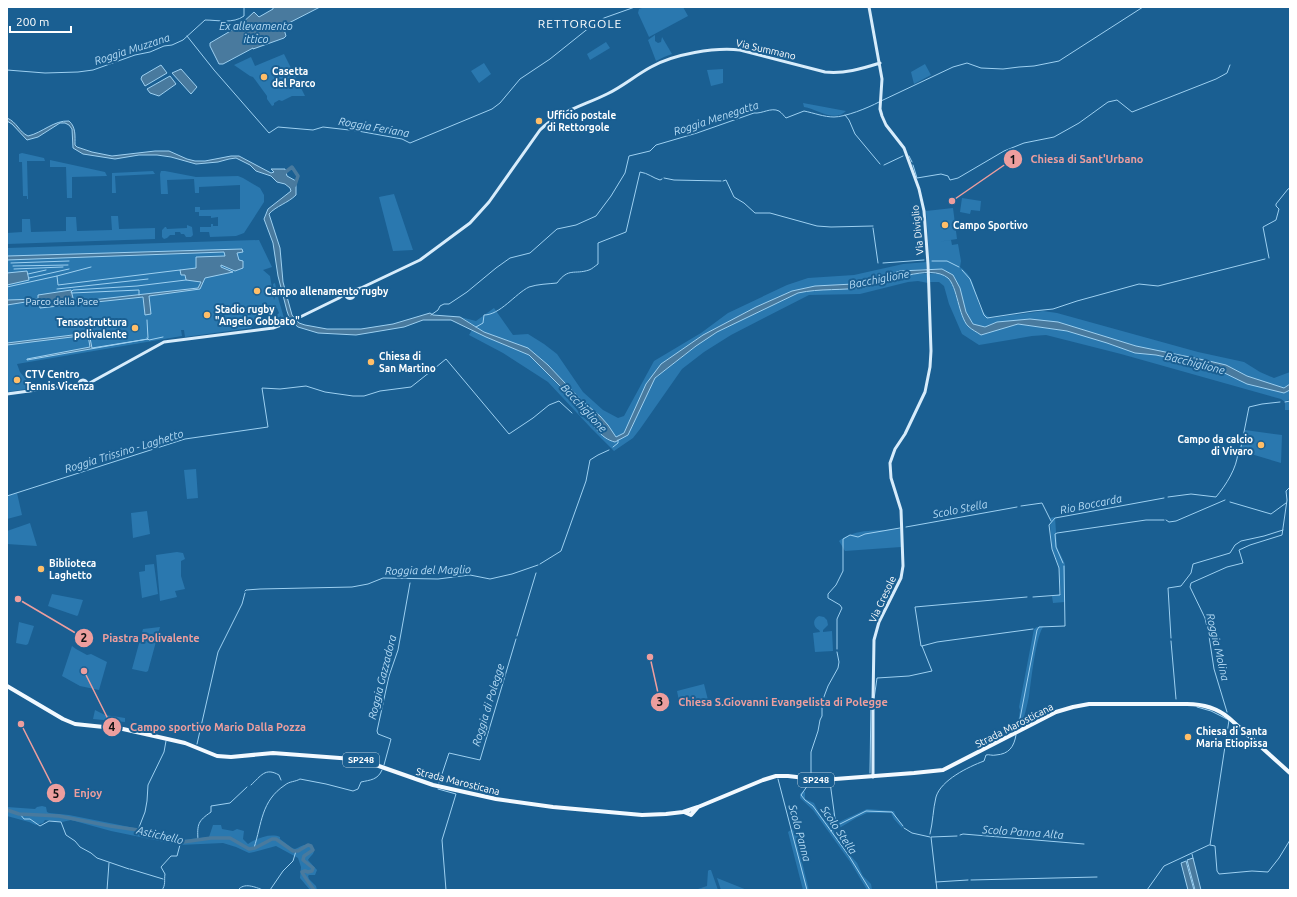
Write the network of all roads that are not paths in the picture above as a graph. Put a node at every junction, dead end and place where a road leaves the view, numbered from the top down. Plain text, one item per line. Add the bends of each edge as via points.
1 (869, 7) edge
2 (880, 63) junction
3 (361, 288) junction
4 (352, 290) junction
5 (346, 293) junction
6 (355, 294) junction
7 (339, 298) junction
8 (347, 298) junction
9 (85, 381) junction
10 (93, 381) junction
11 (79, 382) junction
12 (73, 385) junction
13 (86, 385) junction
14 (80, 386) junction
15 (7, 394) edge
16 (905, 434) joint
17 (7, 686) edge
18 (1290, 773) edge
19 (873, 777) junction

1 - 2 main road, Via Diviglio
2 - 3 main road, Via Summano via 834,73 729,49 665,60 608,94 545,124 489,202 465,227 420,260
2 - 16 main road, Via Diviglio via 882,116 904,148 922,199 926,223 930,368 923,396
3 - 4 main road
3 - 6 main road
4 - 5 main road
4 - 6 main road
5 - 7 main road
5 - 8 main road
6 - 8 main road via 352,299
7 - 8 main road
7 - 10 main road via 280,325 164,342
9 - 10 main road
9 - 11 main road
9 - 13 main road
10 - 13 main road
11 - 12 main road
11 - 14 main road
12 - 14 main road
12 - 15 main road
13 - 14 main road via 82,388
16 - 19 main road, Via Cresole via 893,454 889,468 901,510 903,566 874,640
17 - 19 main road, Strada Marosticana / SP248 via 75,724 122,729 164,738 185,743 217,756 273,753 352,759 376,764 433,785 506,801 627,814 658,815 690,811 776,776 818,780
18 - 19 main road, Strada Marosticana / SP248 via 1225,715 1207,706 1175,703 1073,706 941,770

